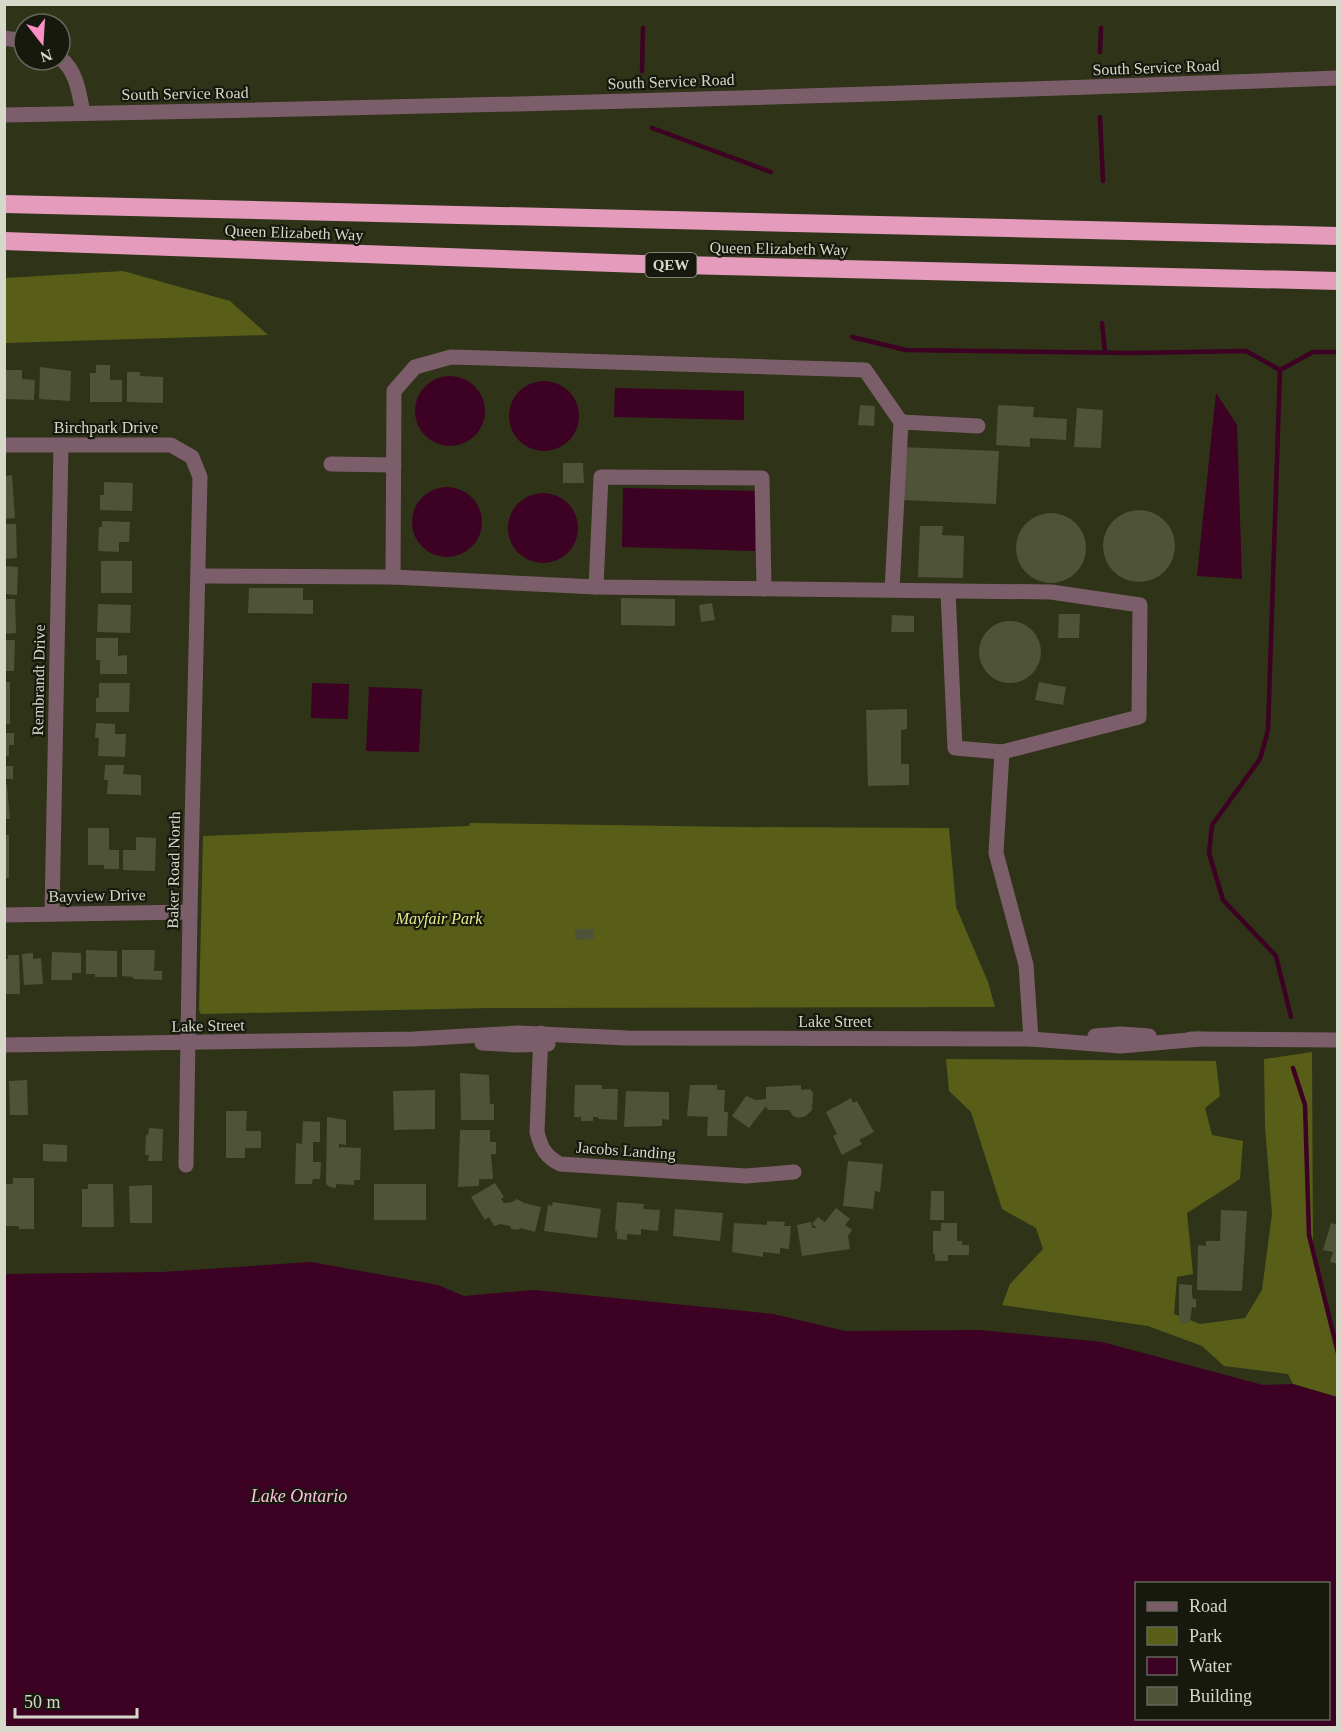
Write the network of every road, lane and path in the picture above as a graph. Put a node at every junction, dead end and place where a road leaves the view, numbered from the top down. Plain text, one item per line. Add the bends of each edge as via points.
1 (71, 72) edge
2 (1338, 78) edge
3 (82, 113) junction
4 (4, 115) edge
5 (4, 204) edge
6 (1338, 236) edge
7 (4, 241) edge
8 (1338, 281) edge
9 (901, 422) junction
10 (978, 426) dead end
11 (4, 445) edge
12 (61, 446) junction
13 (331, 464) dead end
14 (394, 465) junction
15 (199, 576) junction
16 (393, 576) junction
17 (596, 587) junction
18 (764, 589) junction
19 (892, 590) junction
20 (948, 591) junction
21 (1002, 752) junction
22 (190, 912) junction
23 (52, 914) junction
24 (4, 915) edge
25 (540, 1039) junction
26 (1037, 1040) junction
27 (1338, 1040) edge
28 (188, 1044) junction
29 (4, 1045) edge
30 (186, 1164) dead end
31 (794, 1172) dead end

1 - 3 street
2 - 3 street, South Service Road
3 - 4 street, South Service Road
5 - 6 highway, Queen Elizabeth Way
7 - 8 highway, Queen Elizabeth Way / QEW via 641,264
9 - 10 street
9 - 14 street via 865,370 451,357 416,367 394,391
9 - 19 street
11 - 12 street, Birchpark Drive
12 - 15 street, Birchpark Drive via 171,445 192,457 200,477
12 - 23 street, Rembrandt Drive
13 - 14 street
14 - 16 street
15 - 16 street
15 - 22 street, Baker Road North
16 - 17 street
17 - 18 street
17 - 18 street via 601,477 762,478
18 - 19 street
19 - 20 street
20 - 21 street via 955,748
20 - 21 street via 1051,592 1140,605 1139,717
21 - 26 street via 996,853 1026,965
22 - 23 street, Bayview Drive
22 - 28 street, Baker Road North
23 - 24 street, Bayview Drive
25 - 26 street, Lake Street
25 - 28 street, Lake Street
25 - 31 street, Jacobs Landing via 537,1132 540,1147 560,1164 746,1176
26 - 27 street, Lake Street via 1121,1034 1200,1040
28 - 29 street, Lake Street
28 - 30 street, Baker Road North

